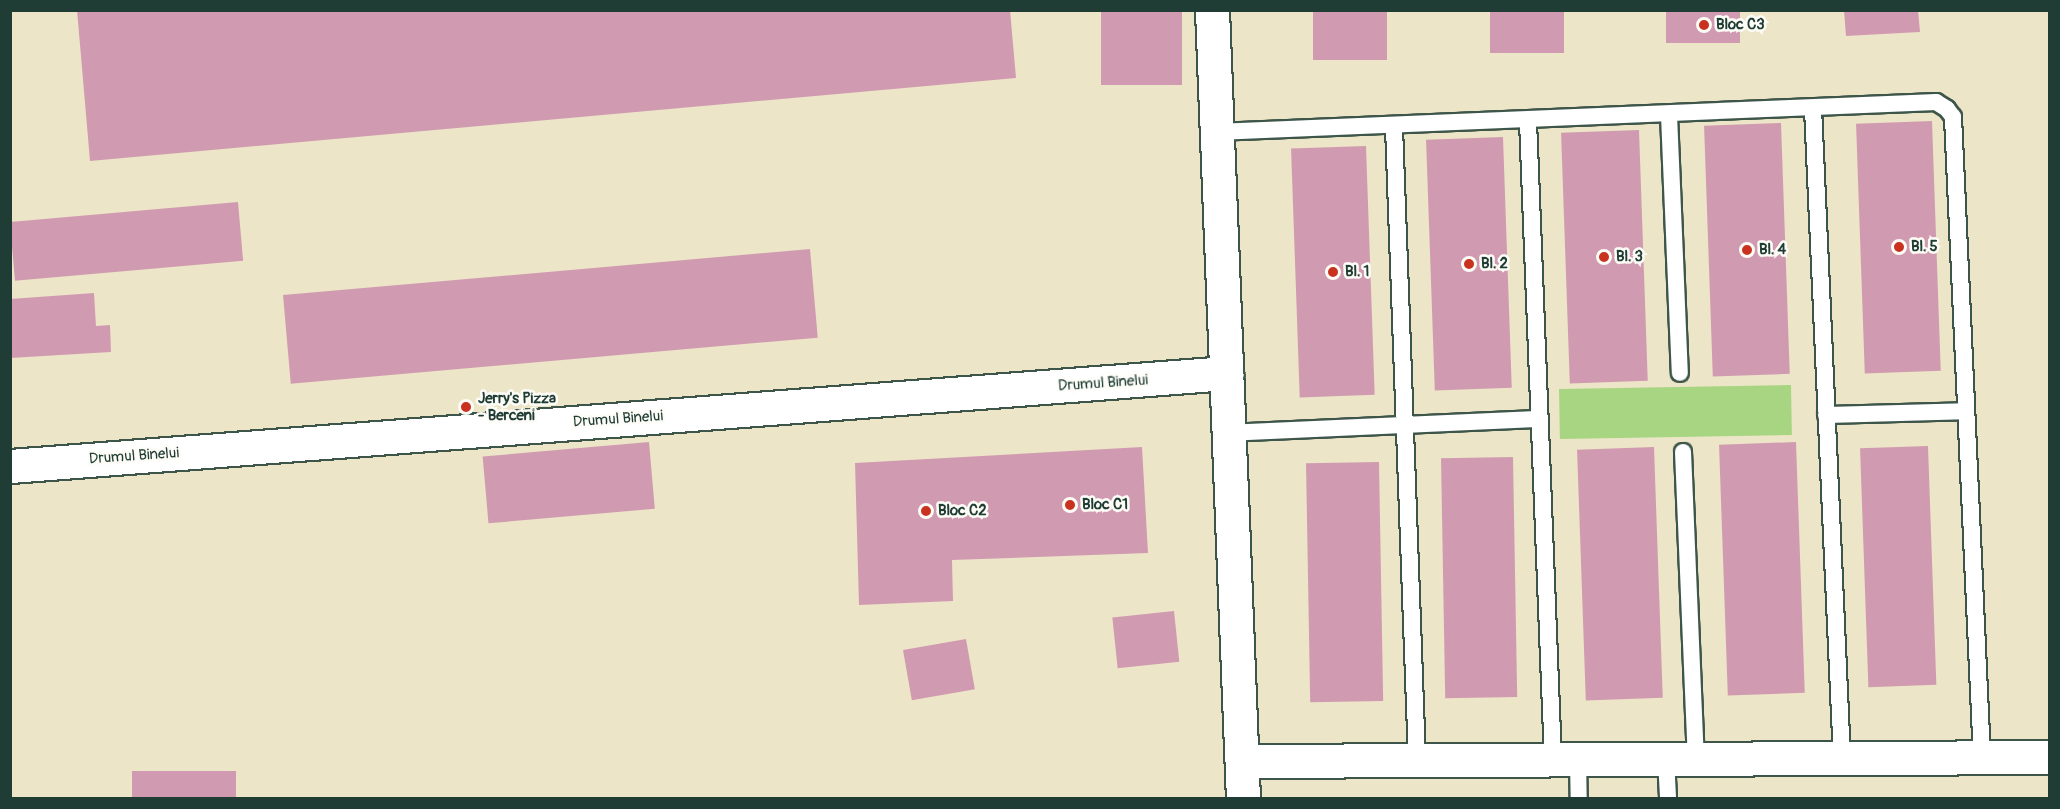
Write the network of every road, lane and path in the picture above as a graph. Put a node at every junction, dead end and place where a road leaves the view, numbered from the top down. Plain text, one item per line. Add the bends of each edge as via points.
1 (1212, 10) edge
2 (1813, 108) junction
3 (1669, 115) junction
4 (1528, 121) junction
5 (1394, 127) junction
6 (1216, 132) junction
7 (1226, 373) junction
8 (1680, 373) dead end
9 (1965, 411) junction
10 (1826, 415) junction
11 (1540, 419) junction
12 (1405, 425) junction
13 (1228, 433) junction
14 (1683, 452) dead end
15 (10, 466) edge
16 (1842, 758) junction
17 (1982, 758) junction
18 (2049, 758) edge
19 (1565, 759) junction
20 (1681, 759) junction
21 (1417, 760) junction
22 (1242, 761) junction
23 (1244, 798) edge
24 (1579, 798) edge
25 (1668, 798) edge

1 - 6 street
2 - 3 lane
2 - 9 lane via 1936,102 1953,117
2 - 10 lane
3 - 4 lane
3 - 8 lane
4 - 5 lane
4 - 11 lane
5 - 6 lane
5 - 12 lane
6 - 7 street
7 - 13 street
7 - 15 street, Drumul Binelui
9 - 10 lane
9 - 17 lane
10 - 16 lane
11 - 12 lane
11 - 19 lane
12 - 13 lane
12 - 21 lane
13 - 22 street
14 - 20 lane
16 - 17 street
16 - 20 street
17 - 18 street
19 - 20 street
19 - 21 street
19 - 24 lane
20 - 25 lane
21 - 22 street
22 - 23 street

